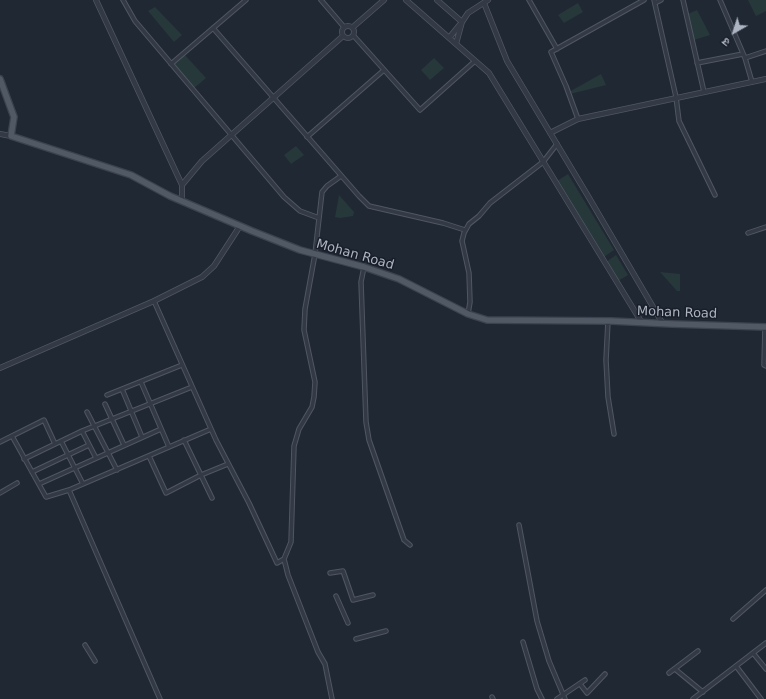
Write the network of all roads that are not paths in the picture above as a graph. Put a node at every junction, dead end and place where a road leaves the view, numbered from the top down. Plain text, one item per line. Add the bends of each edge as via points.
1 (96, 0) edge
2 (123, 0) edge
3 (246, 0) edge
4 (321, 0) edge
5 (384, 0) edge
6 (406, 0) edge
7 (437, 0) edge
8 (488, 0) edge
9 (529, 0) edge
10 (644, 0) edge
11 (661, 0) edge
12 (683, 0) edge
13 (720, 0) edge
14 (655, 2) edge
15 (484, 3) junction
16 (462, 22) junction
17 (344, 27) junction
18 (213, 28) junction
19 (353, 28) junction
20 (353, 35) junction
21 (343, 36) junction
22 (449, 38) junction
23 (456, 44) junction
24 (557, 49) junction
25 (766, 51) edge
26 (744, 56) junction
27 (475, 61) junction
28 (171, 64) junction
29 (697, 64) junction
30 (384, 70) junction
31 (0, 79) edge
32 (766, 79) edge
33 (752, 82) junction
34 (704, 92) junction
35 (676, 97) junction
36 (274, 98) junction
37 (578, 119) junction
38 (550, 133) junction
39 (0, 134) edge
40 (231, 135) junction
41 (11, 136) junction
42 (307, 136) junction
43 (557, 144) junction
44 (543, 162) junction
45 (341, 176) junction
46 (182, 185) junction
47 (715, 195) dead end
48 (182, 201) junction
49 (319, 218) junction
50 (240, 226) junction
51 (766, 227) edge
52 (465, 230) junction
53 (748, 233) dead end
54 (315, 254) junction
55 (364, 267) junction
56 (154, 301) junction
57 (468, 314) junction
58 (608, 321) junction
59 (642, 323) junction
60 (663, 324) junction
61 (765, 327) edge
62 (182, 365) junction
63 (766, 366) edge
64 (0, 367) edge
65 (141, 382) junction
66 (192, 387) junction
67 (122, 389) junction
68 (107, 395) dead end
69 (105, 404) dead end
70 (150, 404) junction
71 (87, 412) dead end
72 (131, 412) junction
73 (112, 419) junction
74 (95, 426) junction
75 (161, 428) junction
76 (211, 429) junction
77 (82, 431) junction
78 (614, 434) dead end
79 (12, 436) junction
80 (142, 437) junction
81 (184, 440) junction
82 (62, 441) junction
83 (0, 442) edge
84 (55, 444) junction
85 (90, 445) junction
86 (124, 445) junction
87 (169, 447) junction
88 (108, 453) junction
89 (68, 455) junction
90 (149, 456) junction
91 (96, 458) junction
92 (24, 459) junction
93 (228, 464) junction
94 (75, 468) junction
95 (117, 470) junction
96 (32, 472) junction
97 (201, 475) junction
98 (17, 483) dead end
99 (39, 484) junction
100 (83, 484) junction
101 (69, 490) junction
102 (0, 492) edge
103 (212, 498) dead end
104 (519, 525) dead end
105 (410, 545) dead end
106 (284, 559) junction
107 (330, 573) dead end
108 (766, 590) edge
109 (373, 595) dead end
110 (336, 596) dead end
111 (733, 619) dead end
112 (348, 623) dead end
113 (386, 631) dead end
114 (356, 638) dead end
115 (524, 642) dead end
116 (766, 642) edge
117 (85, 645) dead end
118 (698, 651) dead end
119 (753, 653) junction
120 (95, 661) dead end
121 (736, 666) junction
122 (675, 669) junction
123 (766, 669) edge
124 (669, 673) dead end
125 (605, 674) dead end
126 (585, 680) dead end
127 (580, 684) junction
128 (703, 692) junction
129 (564, 697) edge
130 (160, 699) edge
131 (332, 699) edge
132 (542, 699) edge
133 (557, 699) edge
134 (693, 699) edge
135 (761, 699) edge

1 - 46 street
2 - 28 street via 135,21
3 - 18 street
4 - 17 street
5 - 19 street
6 - 22 street
7 - 16 street
8 - 15 street
9 - 24 street
10 - 24 street
11 - 14 street
12 - 29 street
13 - 26 street
14 - 35 street
15 - 16 street via 468,12
15 - 38 street via 507,61
16 - 22 street
16 - 23 street
17 - 19 street via 349,25
17 - 21 street
18 - 28 street
18 - 36 street
19 - 20 street
20 - 21 street via 348,38
20 - 30 street
21 - 36 street
22 - 23 street
23 - 27 street
24 - 37 street via 551,52
25 - 26 street
26 - 29 street
26 - 33 street
27 - 30 street via 420,110
27 - 44 street via 489,73
28 - 40 street
29 - 34 street
30 - 42 street
31 - 41 main road via 14,117
32 - 33 street
33 - 34 street
34 - 35 street
35 - 37 street
35 - 47 street via 680,121
36 - 40 street
36 - 42 street
37 - 38 street
38 - 43 street
39 - 41 street
40 - 46 street via 202,161
40 - 49 street via 284,197 300,211
41 - 48 main road, Mohan Road via 131,175
42 - 45 street
43 - 44 street
43 - 60 street
44 - 52 street via 490,204
44 - 59 street
45 - 49 street via 322,192
45 - 52 street via 369,206
46 - 48 street
48 - 50 main road, Mohan Road
49 - 54 street
50 - 54 main road, Mohan Road
50 - 56 street via 214,266 202,277
51 - 53 street
52 - 57 street via 462,241 469,273
54 - 55 main road, Mohan Road
54 - 106 street via 305,309 304,330 315,382 314,397 294,446 291,542
55 - 57 main road, Mohan Road via 399,279
55 - 105 street via 361,282 366,422 369,440 404,540
56 - 62 street
56 - 64 street
57 - 58 main road, Mohan Road via 487,320
58 - 59 main road, Mohan Road
58 - 78 street via 608,398
59 - 60 main road, Mohan Road
60 - 61 main road, Mohan Road
61 - 63 street
62 - 65 street
62 - 66 street
65 - 67 street
65 - 70 street
66 - 70 street
66 - 76 street
67 - 68 street
67 - 72 street
69 - 73 street
70 - 72 street
70 - 75 street
71 - 74 street
72 - 73 street
72 - 80 street
73 - 74 street
73 - 86 street
74 - 77 street
74 - 88 street
75 - 80 street
75 - 87 street
76 - 81 street
76 - 93 street
77 - 82 street
77 - 85 street
79 - 83 street
79 - 84 street via 44,420
79 - 92 street
80 - 86 street
81 - 87 street
81 - 97 street
82 - 84 street
82 - 89 street
84 - 92 street
85 - 89 street
85 - 91 street
86 - 88 street
87 - 90 street
88 - 91 street
88 - 95 street
89 - 94 street
89 - 96 street
90 - 95 street
90 - 97 street via 166,493
91 - 94 street
92 - 96 street
93 - 97 street
93 - 106 street via 277,562
94 - 99 street
94 - 100 street
95 - 100 street
96 - 99 street
97 - 103 street
98 - 102 street
99 - 101 street via 46,497
100 - 101 street
101 - 130 street
104 - 129 street via 537,621 549,661
106 - 131 street via 318,652 325,664
107 - 109 street via 343,571 353,600
108 - 111 street
110 - 112 street
113 - 114 street
115 - 132 street via 537,690
116 - 119 street
117 - 120 street
118 - 122 street
119 - 121 street
119 - 123 street
121 - 128 street
121 - 135 street
122 - 124 street
122 - 128 street
125 - 127 street via 586,693
126 - 127 street
127 - 129 street
128 - 134 street
129 - 133 street

